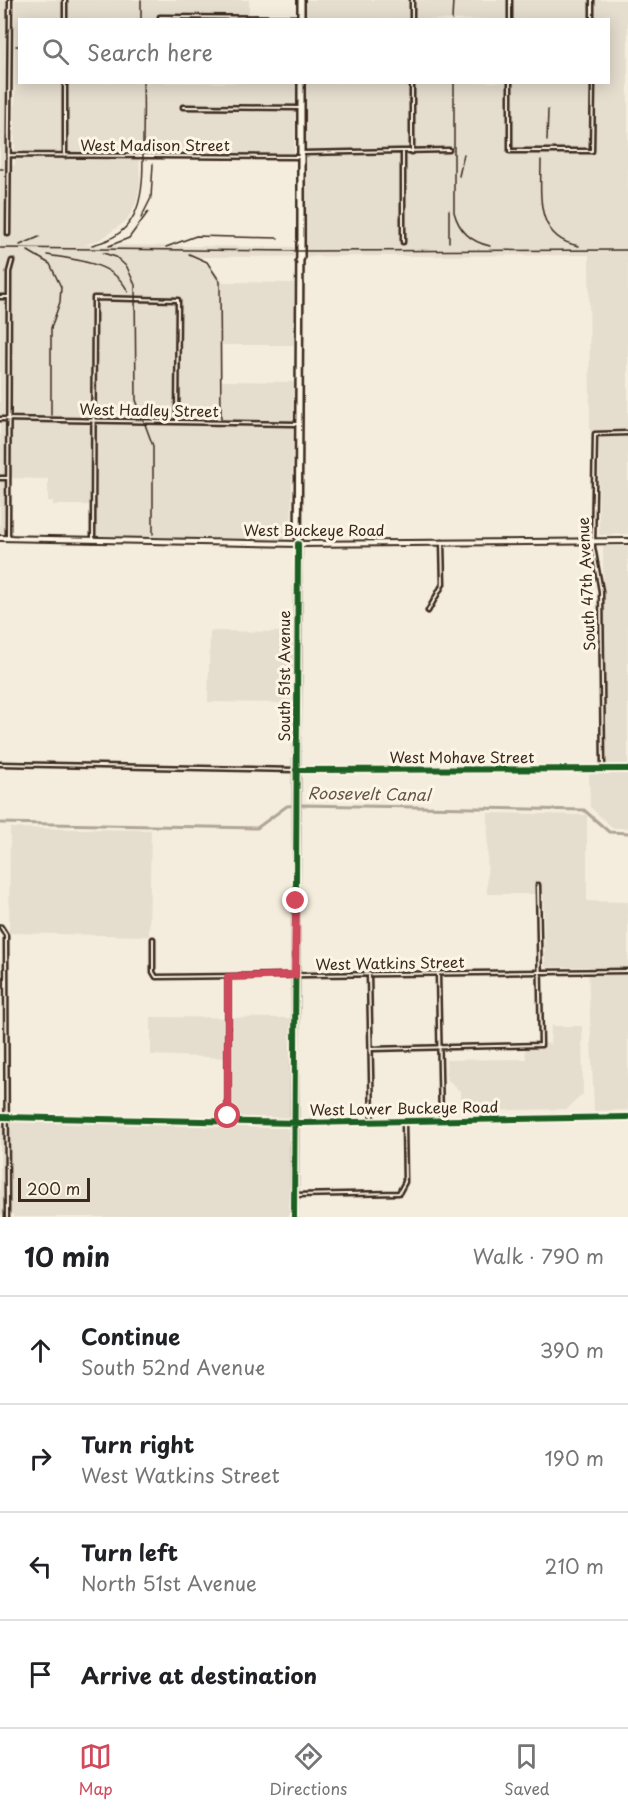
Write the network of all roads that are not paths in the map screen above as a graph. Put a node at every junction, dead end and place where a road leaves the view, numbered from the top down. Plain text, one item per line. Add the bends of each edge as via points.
1 (10, 0) edge
2 (65, 0) edge
3 (301, 0) edge
4 (412, 0) edge
5 (510, 0) edge
6 (592, 0) edge
7 (160, 17) dead end
8 (65, 18) edge
9 (230, 18) edge
10 (301, 18) edge
11 (412, 18) edge
12 (510, 18) edge
13 (592, 18) edge
14 (65, 84) edge
15 (301, 84) edge
16 (412, 84) edge
17 (510, 84) edge
18 (592, 84) edge
19 (183, 107) dead end
20 (301, 107) junction
21 (449, 150) dead end
22 (412, 152) junction
23 (403, 153) junction
24 (9, 155) junction
25 (300, 155) junction
26 (65, 156) junction
27 (8, 234) dead end
28 (403, 242) dead end
29 (12, 261) dead end
30 (0, 297) edge
31 (9, 297) junction
32 (0, 419) edge
33 (8, 419) junction
34 (94, 420) junction
35 (177, 422) junction
36 (298, 424) junction
37 (628, 434) edge
38 (0, 478) edge
39 (8, 478) junction
40 (0, 538) edge
41 (8, 538) junction
42 (93, 540) junction
43 (593, 541) junction
44 (628, 541) edge
45 (442, 542) junction
46 (298, 544) junction
47 (428, 611) dead end
48 (0, 764) edge
49 (603, 769) junction
50 (628, 769) edge
51 (296, 770) junction
52 (538, 885) dead end
53 (1, 927) edge
54 (153, 939) dead end
55 (628, 971) edge
56 (540, 972) junction
57 (438, 974) junction
58 (295, 975) junction
59 (369, 975) junction
60 (228, 977) junction
61 (439, 1047) junction
62 (370, 1049) junction
63 (0, 1117) edge
64 (628, 1117) edge
65 (7, 1118) junction
66 (404, 1121) junction
67 (441, 1121) junction
68 (228, 1122) junction
69 (372, 1122) junction
70 (294, 1123) junction
71 (294, 1196) junction
72 (7, 1217) edge
73 (294, 1217) edge

1 - 24 street
2 - 8 street
3 - 10 main road
4 - 11 street
5 - 12 street
6 - 13 street
7 - 9 street
14 - 26 street
15 - 20 main road, South 51st Avenue
16 - 22 street
17 - 18 street via 510,151 592,151
19 - 20 street
20 - 25 main road, South 51st Avenue
21 - 22 street, West Madison Street
22 - 23 street, West Madison Street
23 - 25 street, West Madison Street
23 - 28 street
24 - 26 street, West Madison Street
24 - 27 street
25 - 26 street, West Madison Street
25 - 36 main road, South 51st Avenue
29 - 31 street
30 - 31 street
31 - 33 street
32 - 33 street, West Hadley Street
33 - 34 street, West Hadley Street
33 - 39 street
34 - 35 street, West Hadley Street
34 - 35 street via 94,298 177,300
34 - 42 street
35 - 36 street, West Hadley Street
36 - 46 main road, South 51st Avenue
37 - 43 street, South 47th Avenue via 595,434
38 - 39 street
39 - 41 street
40 - 41 main road, West Buckeye Road
41 - 42 main road, West Buckeye Road
42 - 46 main road, West Buckeye Road
43 - 44 main road, West Buckeye Road
43 - 45 main road, West Buckeye Road
43 - 49 street, South 47th Avenue via 601,591
45 - 46 main road, West Buckeye Road
45 - 47 street via 443,584
46 - 51 main road, South 51st Avenue
48 - 51 street, West Mohave Street
49 - 50 main road, West Mohave Street
49 - 51 main road, West Mohave Street
51 - 58 main road, South 51st Avenue
52 - 56 street
53 - 65 street via 6,934
54 - 60 street, West Watkins Street via 154,975
55 - 56 street, West Watkins Street
56 - 57 street, West Watkins Street
56 - 61 street via 540,1045
57 - 59 street, West Watkins Street
57 - 61 street
58 - 59 street, West Watkins Street
58 - 60 street, West Watkins Street
58 - 70 main road, South 51st Avenue
59 - 62 street
60 - 68 street
61 - 62 street
61 - 67 street
62 - 69 street
63 - 65 main road, West Lower Buckeye Road
64 - 67 main road, West Lower Buckeye Road
65 - 68 main road, West Lower Buckeye Road
65 - 72 street
66 - 67 main road, West Lower Buckeye Road
66 - 69 main road, West Lower Buckeye Road
66 - 71 street via 402,1190 393,1194
68 - 70 main road, West Lower Buckeye Road
69 - 70 main road, West Lower Buckeye Road
70 - 71 main road, South 51st Avenue
71 - 73 main road, South 51st Avenue

